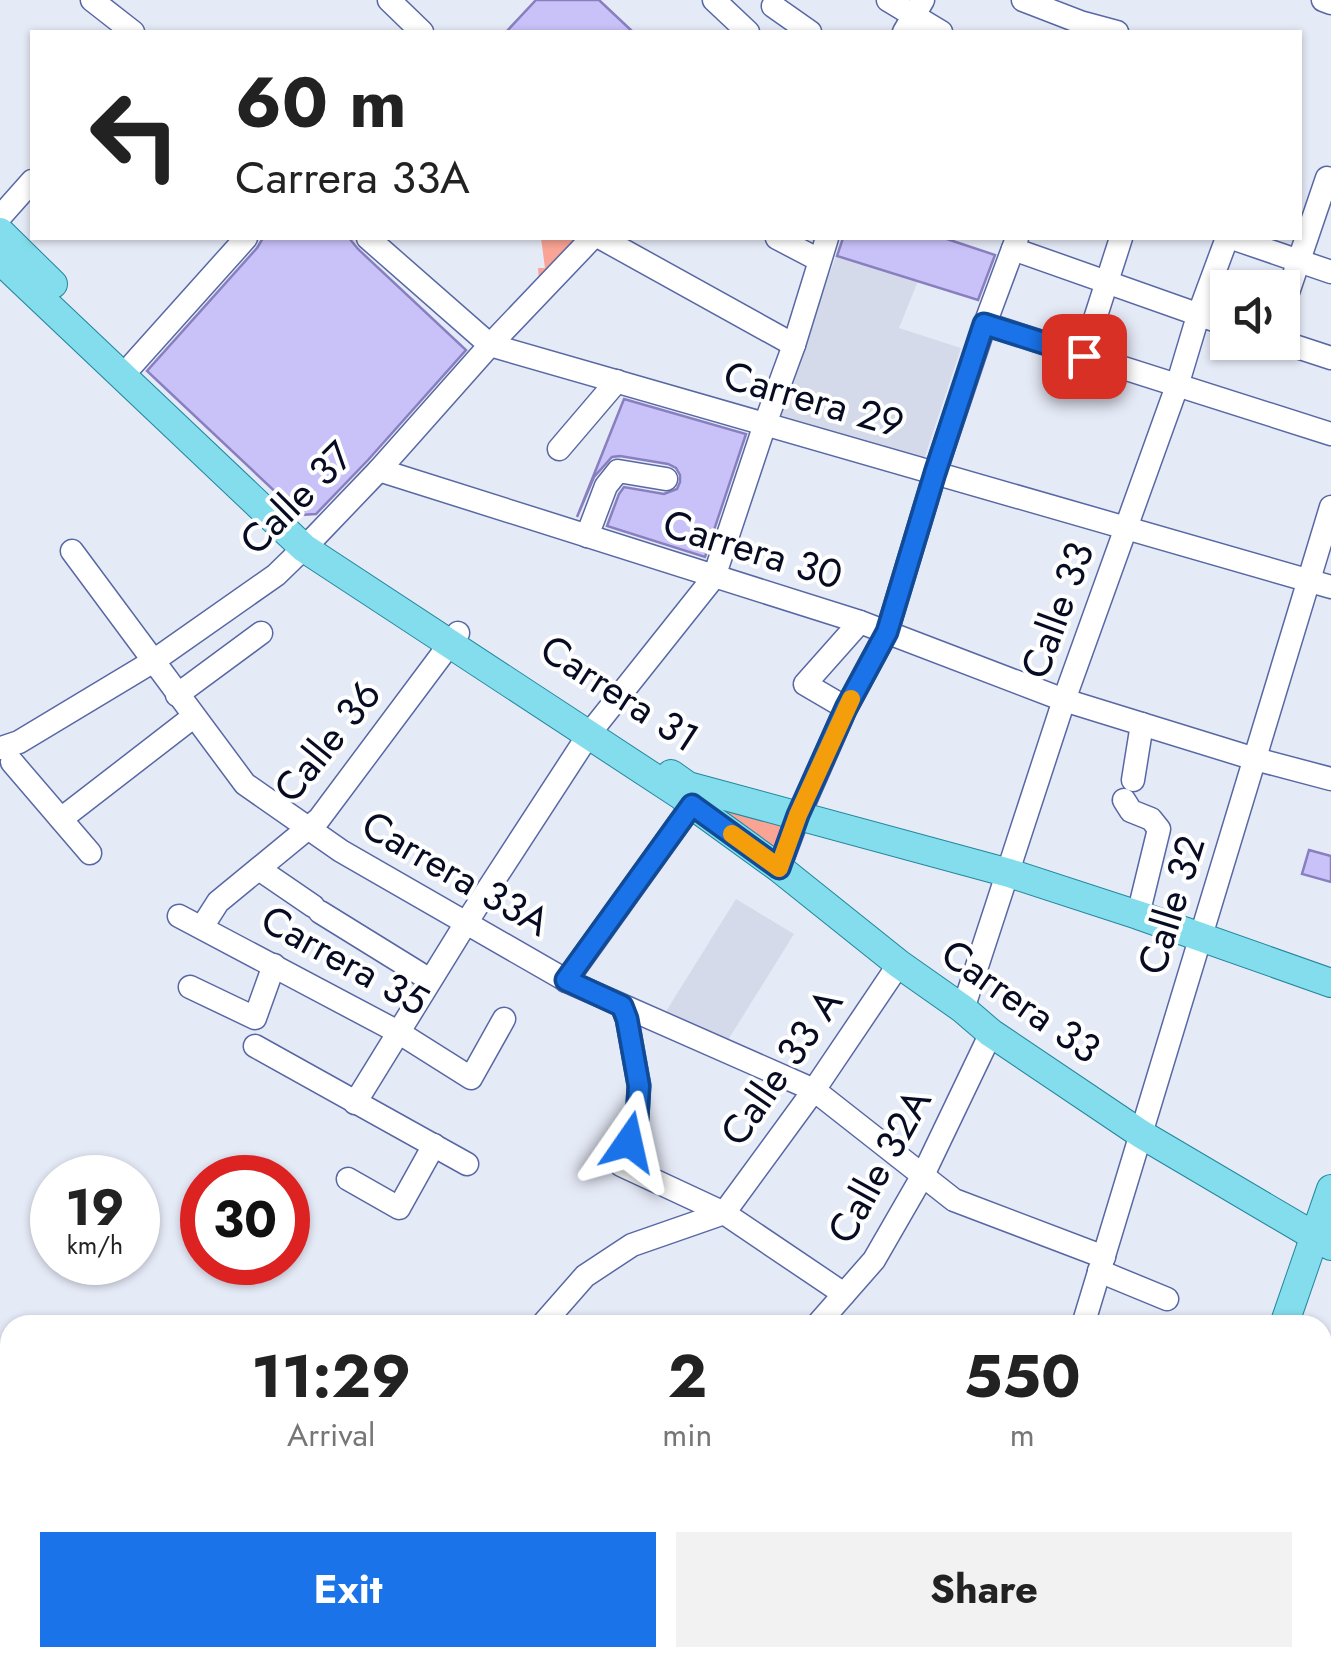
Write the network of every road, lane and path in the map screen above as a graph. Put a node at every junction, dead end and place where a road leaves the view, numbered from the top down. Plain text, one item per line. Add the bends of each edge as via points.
1 (92, 0) edge
2 (389, 0) edge
3 (714, 0) edge
4 (888, 0) edge
5 (1023, 0) edge
6 (1323, 0) edge
7 (775, 3) edge
8 (1331, 4) edge
9 (913, 16) edge
10 (1081, 18) edge
11 (130, 30) edge
12 (420, 30) edge
13 (748, 30) edge
14 (752, 30) edge
15 (808, 30) edge
16 (938, 30) edge
17 (1112, 30) edge
18 (1327, 178) dead end
19 (30, 183) edge
20 (0, 217) edge
21 (0, 232) edge
22 (244, 240) edge
23 (370, 240) edge
24 (590, 240) edge
25 (605, 240) edge
26 (785, 240) edge
27 (1120, 240) edge
28 (1228, 240) edge
29 (1235, 240) edge
30 (1015, 243) edge
31 (823, 249) edge
32 (0, 260) edge
33 (1298, 260) junction
34 (1295, 270) edge
35 (1331, 272) edge
36 (1097, 280) junction
37 (1198, 316) junction
38 (1210, 320) edge
39 (984, 324) junction
40 (490, 345) junction
41 (794, 345) junction
42 (1300, 348) edge
43 (1084, 356) junction
44 (1331, 358) edge
45 (133, 364) junction
46 (617, 381) junction
47 (1177, 386) junction
48 (764, 424) junction
49 (1331, 434) edge
50 (559, 449) dead end
51 (379, 470) junction
52 (935, 473) junction
53 (666, 479) dead end
54 (1331, 507) edge
55 (1127, 528) junction
56 (587, 536) junction
57 (308, 544) junction
58 (72, 551) dead end
59 (1322, 572) edge
60 (714, 577) junction
61 (860, 622) junction
62 (887, 632) junction
63 (261, 633) dead end
64 (454, 639) junction
65 (152, 662) junction
66 (177, 695) junction
67 (1064, 700) junction
68 (846, 708) junction
69 (194, 716) junction
70 (1142, 724) junction
71 (592, 730) junction
72 (3, 749) edge
73 (1255, 759) junction
74 (1331, 779) edge
75 (687, 801) junction
76 (798, 815) junction
77 (61, 820) junction
78 (308, 828) junction
79 (90, 853) dead end
80 (779, 868) junction
81 (258, 870) junction
82 (1009, 873) junction
83 (1138, 915) junction
84 (179, 916) dead end
85 (466, 923) junction
86 (202, 927) junction
87 (1201, 937) junction
88 (274, 964) junction
89 (898, 964) junction
90 (430, 980) junction
91 (566, 980) junction
92 (1331, 982) edge
93 (190, 987) dead end
94 (622, 1006) junction
95 (963, 1009) junction
96 (504, 1020) dead end
97 (398, 1032) junction
98 (992, 1033) junction
99 (255, 1046) dead end
100 (814, 1090) junction
101 (355, 1103) junction
102 (1141, 1134) junction
103 (434, 1145) junction
104 (467, 1164) dead end
105 (923, 1175) junction
106 (348, 1179) dead end
107 (1331, 1189) edge
108 (724, 1213) junction
109 (1323, 1241) edge
110 (1102, 1264) junction
111 (844, 1294) junction
112 (1167, 1299) dead end
113 (551, 1315) edge
114 (826, 1315) edge
115 (1086, 1315) edge
116 (1289, 1315) edge

1 - 11 street
2 - 12 street
3 - 13 street
4 - 9 street
5 - 10 street
6 - 8 street
7 - 14 street
7 - 15 street
9 - 16 street
10 - 17 street
18 - 33 street
19 - 20 street
21 - 45 main road, Carrera 31
22 - 45 street
23 - 40 street, Carrera 29
24 - 40 street, Calle 37
25 - 41 street
26 - 31 street
27 - 36 street
28 - 37 street, Calle 33
29 - 33 street
30 - 36 street
30 - 39 street
31 - 41 street
32 - 57 main road, Carrera 31
33 - 34 street
33 - 35 street
36 - 37 street
36 - 43 street
37 - 38 street
37 - 47 street, Calle 33
39 - 43 street
39 - 52 street
40 - 46 street, Carrera 29
40 - 51 street, Calle 37
41 - 48 street
42 - 44 street
43 - 47 street
45 - 57 main road, Carrera 31
46 - 48 street, Carrera 29
46 - 50 street
47 - 49 street
47 - 55 street, Calle 33
48 - 52 street, Carrera 29
48 - 60 street
51 - 56 street, Carrera 30
51 - 57 street, Calle 37
52 - 55 street, Carrera 29
52 - 62 street
53 - 56 street via 618,471
54 - 59 street, Calle 32
55 - 59 street, Carrera 29
55 - 67 street, Calle 33
56 - 60 street, Carrera 30
57 - 64 main road, Carrera 31
57 - 65 street, Calle 37 via 276,575
58 - 65 street, Carrera 33A
59 - 73 street, Calle 32
60 - 61 street, Carrera 30
60 - 71 street
61 - 62 street, Carrera 30
61 - 68 street via 805,684
62 - 67 street, Carrera 30
62 - 68 street
63 - 66 street
64 - 71 main road, Carrera 31
64 - 78 street, Calle 36
65 - 66 street, Carrera 33A
65 - 72 street, Calle 37
66 - 69 street, Carrera 33A
67 - 70 street, Carrera 30
67 - 82 street, Calle 33
68 - 76 street
69 - 77 street
69 - 78 street, Carrera 33A via 245,784
70 - 73 street, Carrera 30
70 - 83 street via 1130,811 1159,828
71 - 75 main road, Carrera 31
71 - 76 main road, Carrera 31 via 688,786
71 - 85 street
72 - 77 street
73 - 74 street, Carrera 30
73 - 87 street, Calle 32
75 - 80 main road, Carrera 33
75 - 91 street
76 - 80 street
76 - 82 main road, Carrera 31
77 - 79 street
78 - 81 street, Calle 36
78 - 85 street, Carrera 33A
80 - 89 main road, Carrera 33
81 - 86 street, Calle 36 via 218,902
81 - 90 street
82 - 83 main road, Carrera 31
82 - 95 street, Calle 33
83 - 87 main road, Carrera 31
84 - 86 street, Carrera 35
85 - 90 street
85 - 91 street, Carrera 33A
86 - 88 street, Carrera 35
87 - 92 main road, Carrera 31
87 - 102 street, Calle 32
88 - 93 street via 255,1018
88 - 97 street, Carrera 35
89 - 95 main road, Carrera 33
89 - 100 street, Calle 33 A
90 - 97 street
91 - 94 street, Carrera 33A
94 - 100 street, Carrera 33A
94 - 108 street via 639,1086 637,1119 621,1165
95 - 98 main road, Carrera 33
96 - 97 street, Carrera 35 via 471,1078
97 - 101 street
98 - 102 main road, Carrera 33
98 - 105 street, Calle 32A
99 - 101 street
100 - 105 street, Carrera 33A
100 - 108 street, Calle 33 A
101 - 103 street
102 - 109 main road, Carrera 33
102 - 110 street, Calle 32
103 - 104 street
103 - 106 street via 399,1208
105 - 110 street, Carrera 33A via 954,1200
105 - 111 street, Calle 32A via 874,1260
107 - 109 main road
108 - 111 street
108 - 113 street via 632,1244 585,1276
109 - 116 main road
110 - 112 street, Carrera 33A
110 - 115 street, Calle 32
111 - 114 street, Calle 32A

